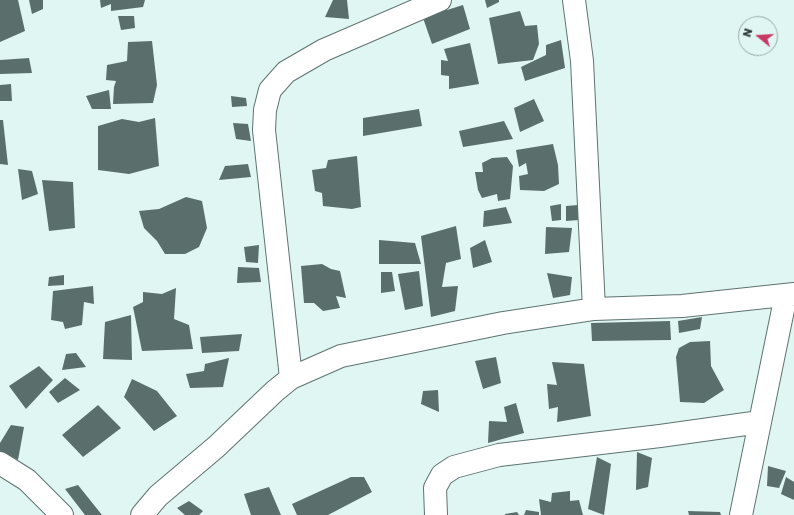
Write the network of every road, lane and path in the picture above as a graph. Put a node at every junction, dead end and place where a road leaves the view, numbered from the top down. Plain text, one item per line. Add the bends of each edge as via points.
1 (440, 0) edge
2 (574, 0) edge
3 (790, 295) edge
4 (594, 309) junction
5 (291, 378) junction
6 (760, 422) junction
7 (0, 463) edge
8 (62, 515) edge
9 (142, 515) edge
10 (436, 515) edge
11 (741, 515) edge

1 - 5 street via 324,50 286,72 270,90 264,130
2 - 4 street via 582,61
3 - 4 street via 682,306
3 - 6 street
4 - 5 street via 503,323 341,356
5 - 9 street via 158,496
6 - 10 street via 499,455 454,467 442,475 435,488
6 - 11 street
7 - 8 street via 27,480

